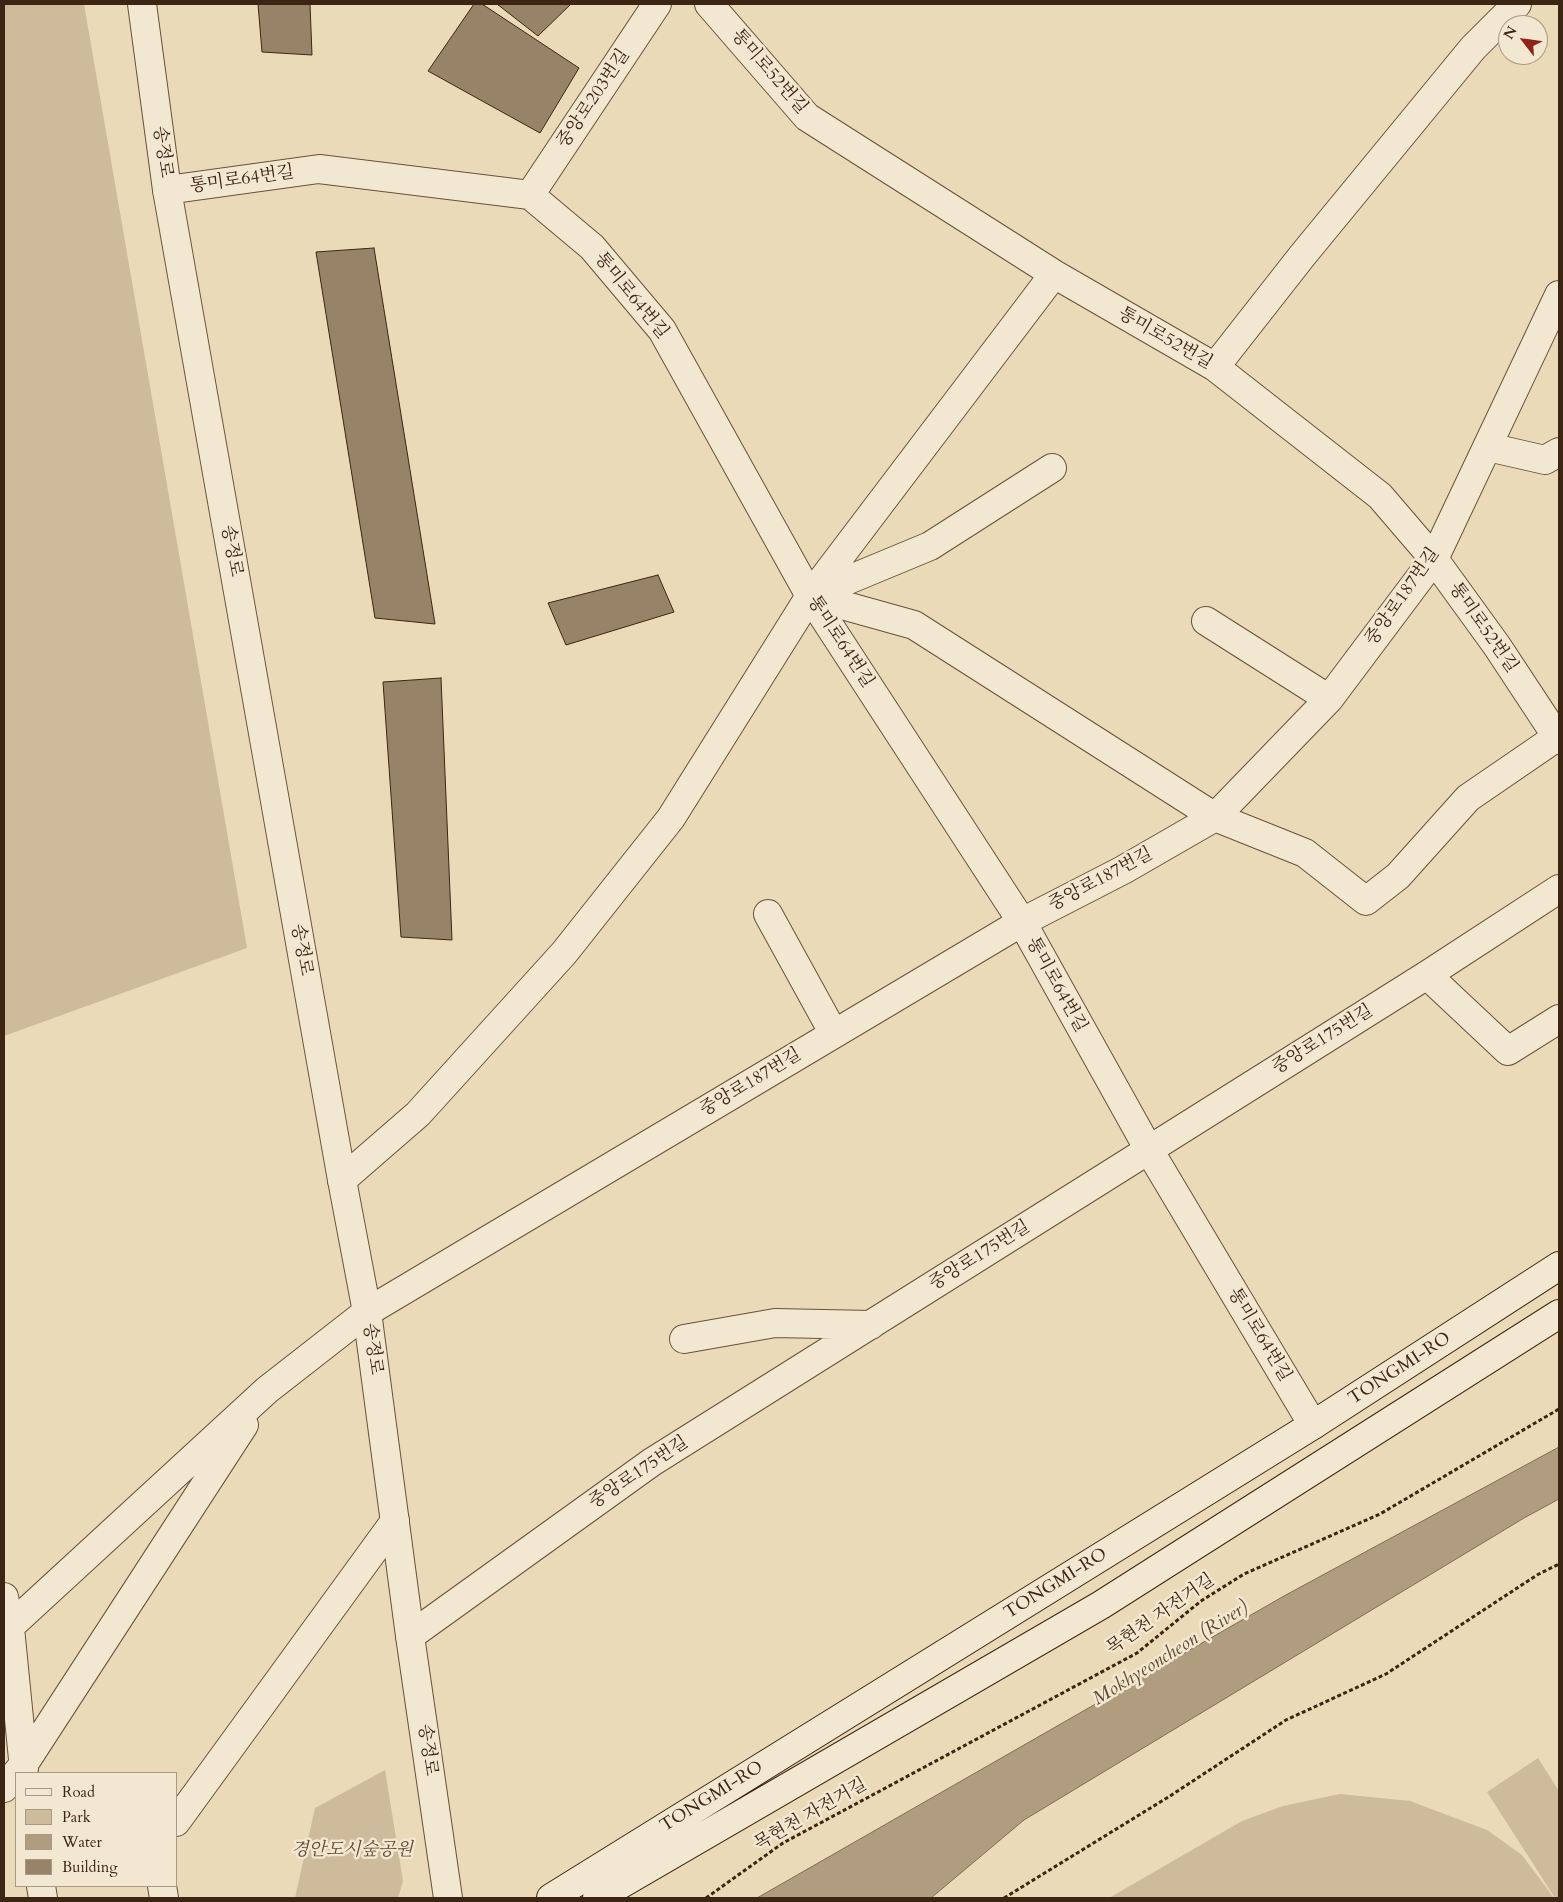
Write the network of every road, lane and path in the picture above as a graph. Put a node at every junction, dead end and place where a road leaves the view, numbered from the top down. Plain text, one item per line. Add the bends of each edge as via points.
1 (142, 4) edge
2 (657, 4) edge
3 (709, 4) edge
4 (1517, 4) edge
5 (167, 190) junction
6 (530, 195) junction
7 (1054, 274) junction
8 (1559, 295) edge
9 (1215, 368) junction
10 (1488, 447) junction
11 (1559, 452) edge
12 (1052, 468) dead end
13 (1434, 559) junction
14 (810, 596) junction
15 (1206, 621) dead end
16 (1329, 699) junction
17 (1558, 739) edge
18 (1215, 817) junction
19 (1559, 889) edge
20 (768, 914) dead end
21 (1022, 922) junction
22 (1426, 975) junction
23 (1559, 1019) edge
24 (834, 1034) junction
25 (1149, 1150) junction
26 (342, 1180) junction
27 (1559, 1266) edge
28 (367, 1312) junction
29 (1559, 1314) edge
30 (871, 1325) junction
31 (684, 1339) dead end
32 (267, 1390) junction
33 (1559, 1409) edge
34 (1313, 1425) junction
35 (395, 1521) junction
36 (1559, 1564) edge
37 (4, 1597) edge
38 (7, 1630) edge
39 (410, 1636) junction
40 (24, 1768) edge
41 (15, 1777) edge
42 (4, 1788) edge
43 (178, 1819) edge
44 (448, 1898) edge
45 (551, 1898) edge
46 (597, 1898) edge
47 (706, 1898) edge
48 (1004, 1898) edge

1 - 5 street, 송정로
2 - 6 street, 중앙로203번길
3 - 7 street, 통미로52번길 via 807,117
4 - 9 street via 1474,48 1302,256
5 - 6 street, 통미로64번길 via 319,169
5 - 26 street, 송정로
6 - 14 street, 통미로64번길 via 592,247 662,330
7 - 9 street, 통미로52번길
7 - 14 street
8 - 10 street, 중앙로187번길
9 - 13 street, 통미로52번길 via 1380,496
10 - 11 street via 1545,460
10 - 13 street, 중앙로187번길
12 - 14 street via 930,546
13 - 16 street, 중앙로187번길
13 - 17 street, 통미로52번길 via 1497,646
14 - 18 street via 914,625
14 - 21 street, 통미로64번길
14 - 26 street via 671,818 564,952 418,1114
15 - 16 street
16 - 18 street, 중앙로187번길
17 - 18 street via 1468,798 1398,876 1366,901 1305,853
18 - 21 street, 중앙로187번길 via 1123,870
19 - 22 street, 중앙로175번길
20 - 24 street
21 - 24 street, 중앙로187번길
21 - 25 street, 통미로64번길
22 - 23 street via 1508,1051
22 - 25 street, 중앙로175번길
24 - 28 street, 중앙로187번길
25 - 30 street, 중앙로175번길
25 - 34 street, 통미로64번길
26 - 28 street, 송정로
27 - 34 street, TONGMI-RO
28 - 32 street, 중앙로187번길
28 - 35 street, 송정로
29 - 46 street, TONGMI-RO via 1101,1605
30 - 31 street via 775,1323
30 - 39 street, 중앙로175번길 via 652,1462
32 - 38 street
32 - 40 street
33 - 47 path, 목현천 자전거길 via 1380,1514 1244,1574 1201,1601 1137,1653 783,1844
34 - 45 street, TONGMI-RO
35 - 39 street, 송정로
35 - 43 street
36 - 48 path via 1537,1575 1386,1674 1286,1720
37 - 38 street
38 - 40 street
39 - 44 street, 송정로
41 - 42 street

